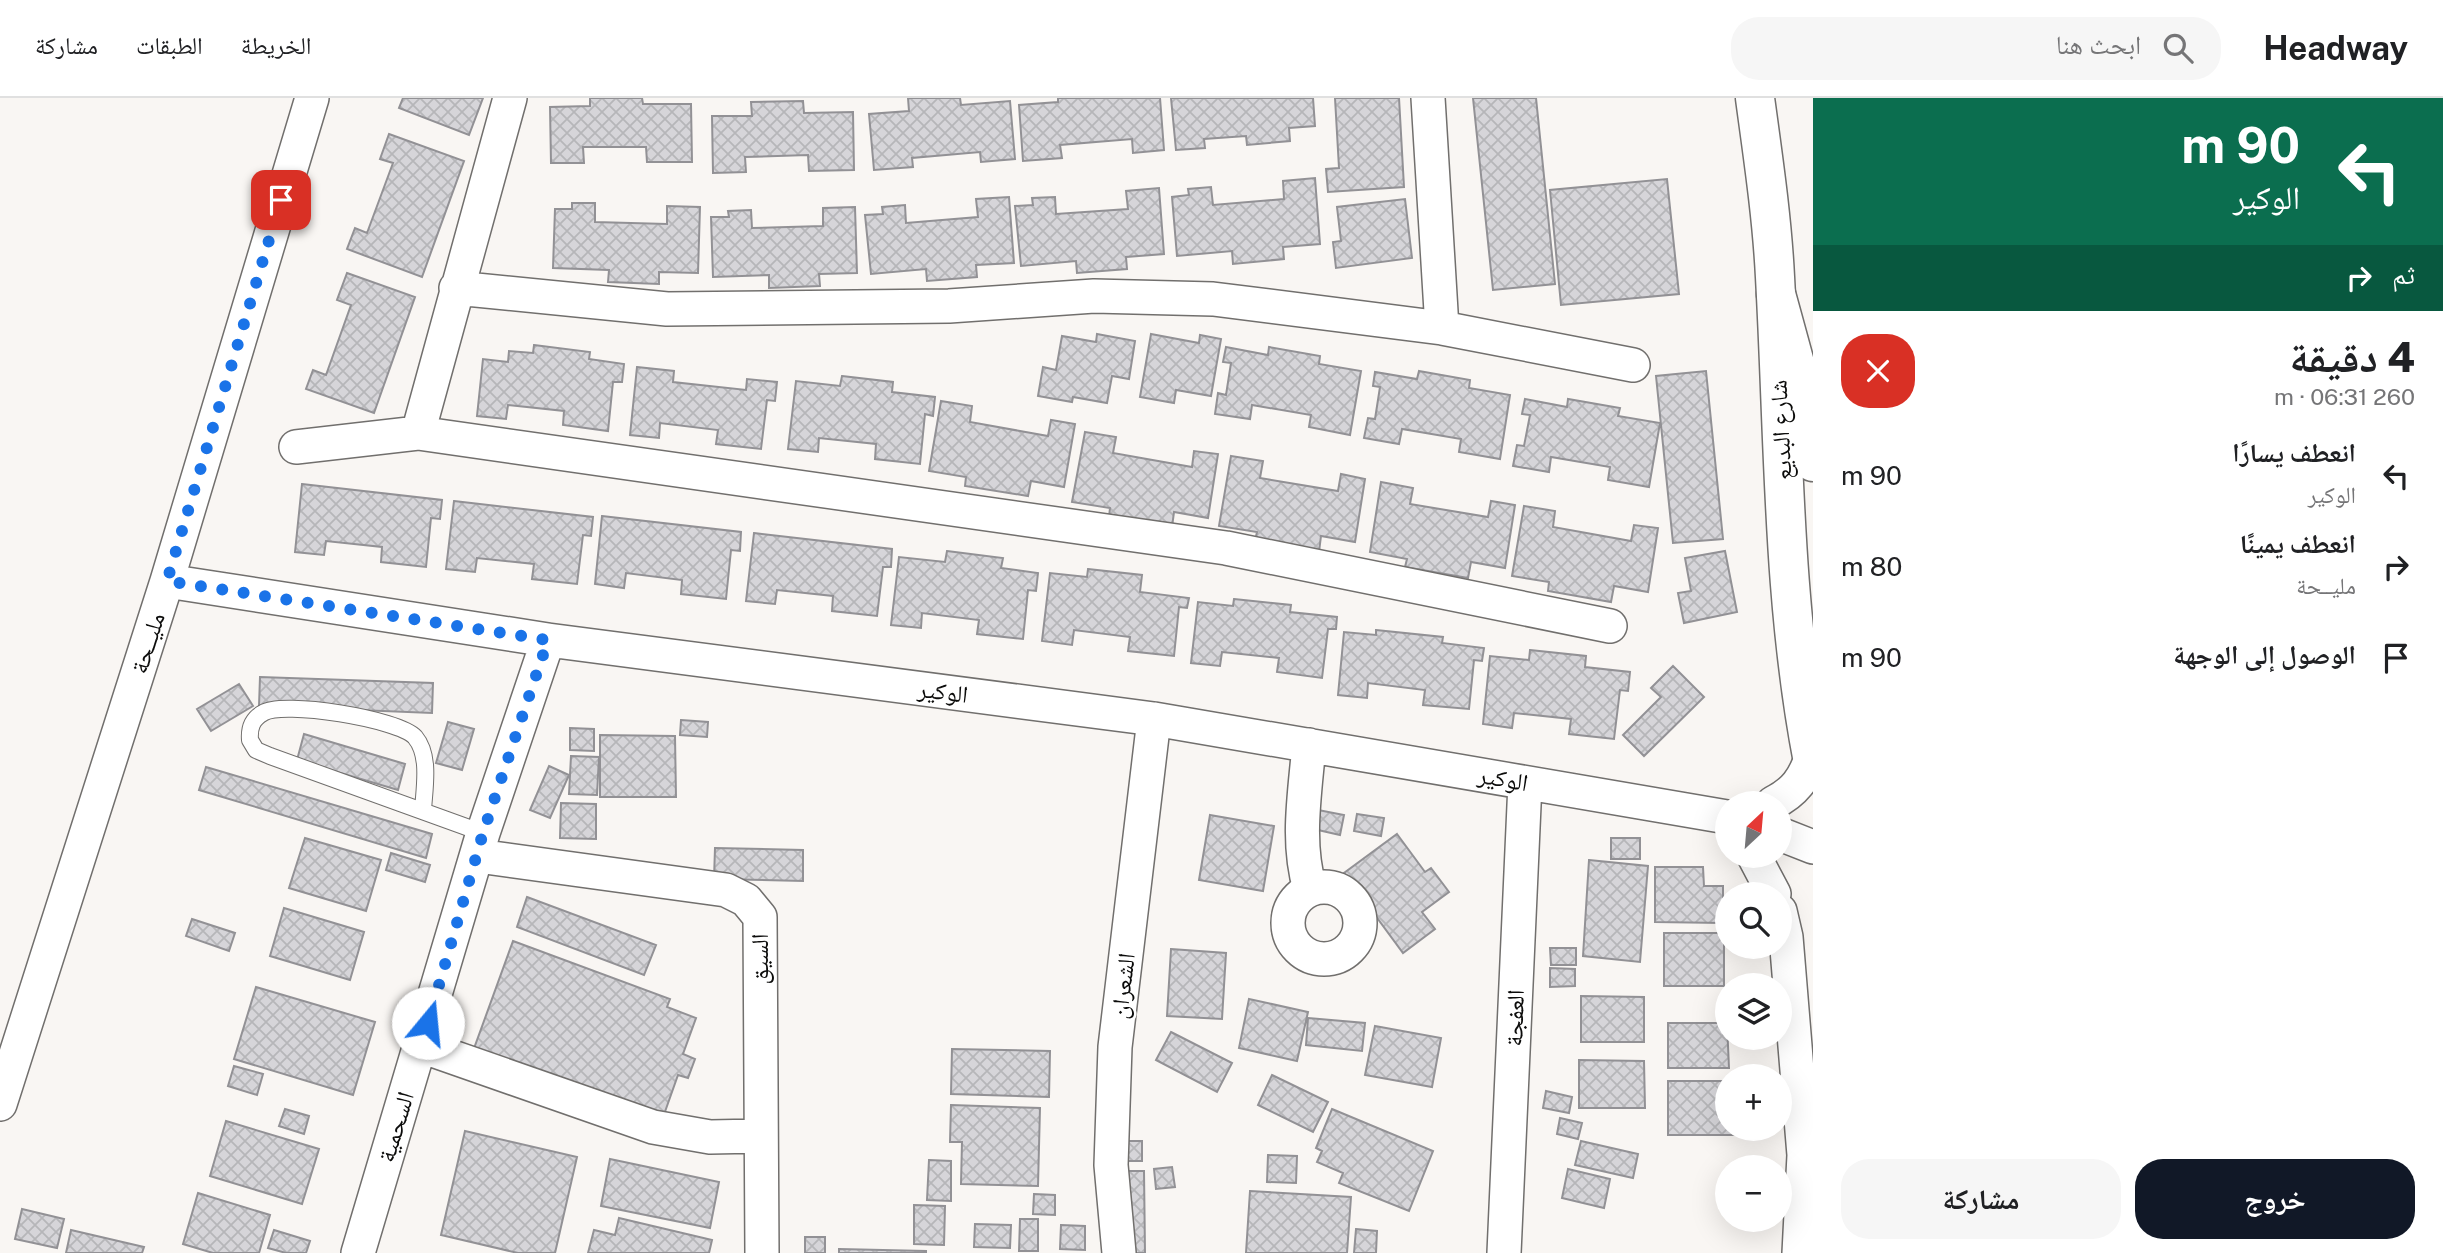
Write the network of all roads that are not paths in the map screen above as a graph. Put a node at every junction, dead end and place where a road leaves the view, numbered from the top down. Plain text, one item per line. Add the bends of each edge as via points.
1 (312, 98) edge
2 (510, 98) edge
3 (1428, 98) edge
4 (1755, 98) edge
5 (456, 288) junction
6 (1776, 293) junction
7 (1442, 328) junction
8 (1633, 365) dead end
9 (418, 433) junction
10 (296, 447) dead end
11 (1813, 462) edge
12 (167, 581) junction
13 (1609, 626) dead end
14 (548, 640) junction
15 (1154, 719) junction
16 (1309, 745) junction
17 (1812, 759) edge
18 (1525, 783) junction
19 (1792, 791) edge
20 (423, 811) junction
21 (1715, 817) edge
22 (1792, 839) edge
23 (481, 844) junction
24 (1813, 848) edge
25 (1310, 890) dead end
26 (1788, 959) edge
27 (421, 1046) junction
28 (0, 1104) edge
29 (759, 1136) junction
30 (1809, 1155) edge
31 (358, 1253) edge
32 (762, 1253) edge
33 (1119, 1253) edge
34 (1504, 1253) edge
35 (1799, 1253) edge

1 - 12 street, مليــحة
2 - 5 street
3 - 7 street
4 - 6 main road, شارع البديع
5 - 7 street via 667,309 936,306 1094,296 1213,299
5 - 9 street
6 - 11 main road via 1796,364
6 - 17 main road, شارع البديع via 1792,616
7 - 8 street
9 - 10 street
9 - 13 street via 1226,548
12 - 14 street, الوكير
12 - 28 street, مليــحة
14 - 15 street, الوكير
14 - 23 street, السحمية
15 - 16 street, الوكير
15 - 33 street, الشعران via 1115,1046 1111,1165
16 - 18 street, الوكير
16 - 25 street via 1301,842
17 - 19 street
18 - 21 street, الوكير
18 - 34 street, العفجة
20 - 20 lane via 256,750 250,740 252,722 264,711 293,710 391,724 414,736 420,748 425,773
20 - 23 lane
22 - 24 street
23 - 27 street, السحمية
23 - 29 street, السيق via 726,890 746,900 760,917
26 - 30 street
27 - 29 street via 653,1127 710,1137
27 - 31 street, السحمية
29 - 32 street, السيق
30 - 35 street

